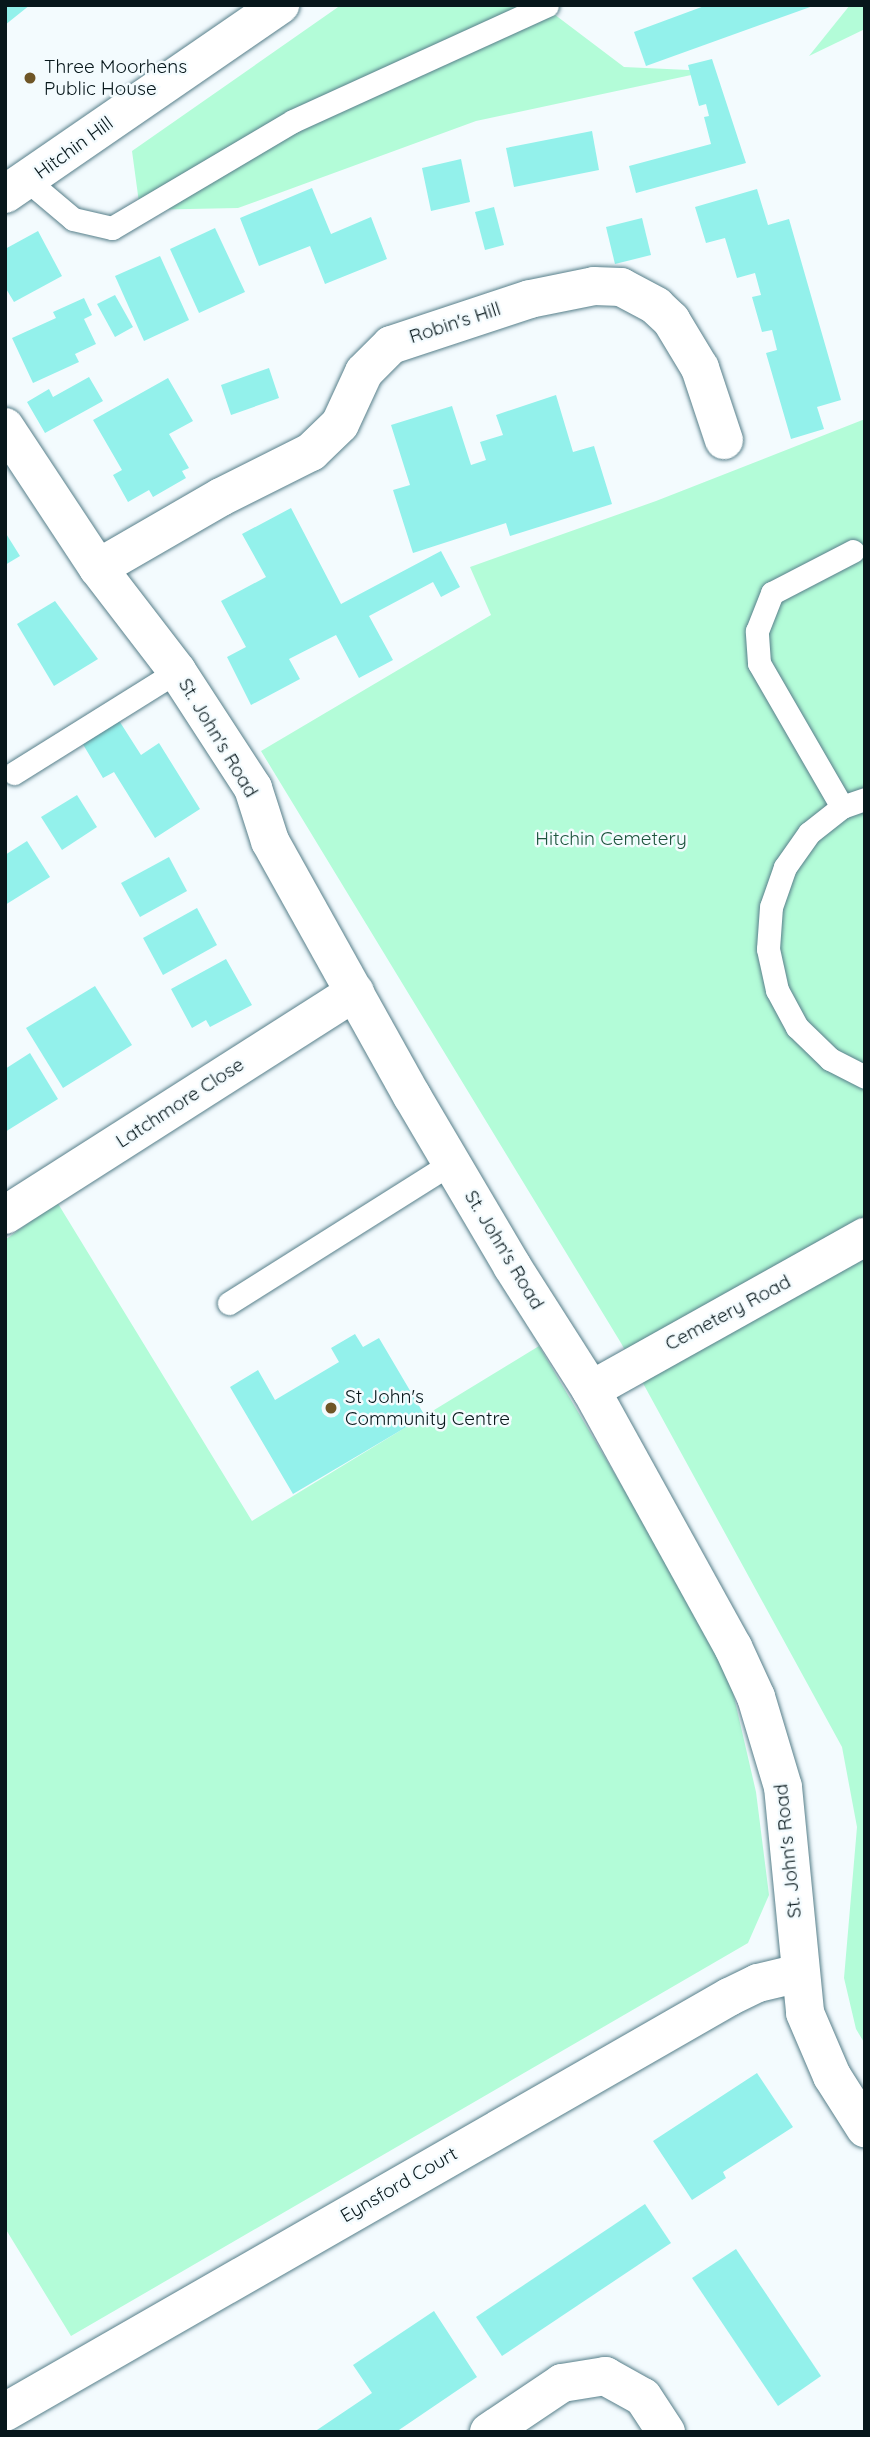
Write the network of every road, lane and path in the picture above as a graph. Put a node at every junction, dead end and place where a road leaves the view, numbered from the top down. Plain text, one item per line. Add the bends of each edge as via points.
1 (280, 5) edge
2 (547, 5) edge
3 (17, 187) edge
4 (5, 427) edge
5 (724, 440) dead end
6 (853, 551) dead end
7 (98, 568) junction
8 (177, 671) junction
9 (14, 773) dead end
10 (865, 799) edge
11 (842, 807) junction
12 (355, 992) junction
13 (865, 1077) edge
14 (451, 1163) junction
15 (5, 1214) edge
16 (865, 1237) edge
17 (229, 1303) dead end
18 (592, 1390) junction
19 (800, 1973) junction
20 (865, 2128) edge
21 (5, 2412) edge
22 (489, 2432) edge
23 (666, 2432) edge

1 - 3 street, Hitchin Hill
2 - 3 lane via 293,121 112,228 73,219
4 - 7 street, St. John's Road
5 - 7 street, Robin's Hill via 700,368 671,320 656,306 621,287 555,293 390,345 364,372 340,424 311,452 221,497
6 - 11 lane via 772,593 757,631 759,663
7 - 8 street, St. John's Road
8 - 9 lane
8 - 12 street, St. John's Road via 253,788 270,841
10 - 11 lane
11 - 13 lane via 809,833 785,867 771,907 768,949 777,990 797,1027 830,1059
12 - 14 street, St. John's Road
12 - 15 street, Latchmore Close
14 - 17 lane
14 - 18 street, St. John's Road
16 - 18 street, Cemetery Road
18 - 19 street, St. John's Road via 756,1697 783,1787
19 - 20 street, St. John's Road via 813,2039
19 - 21 street, Eynsford Court via 758,1983 729,1997
22 - 23 street via 562,2382 605,2376 643,2397

